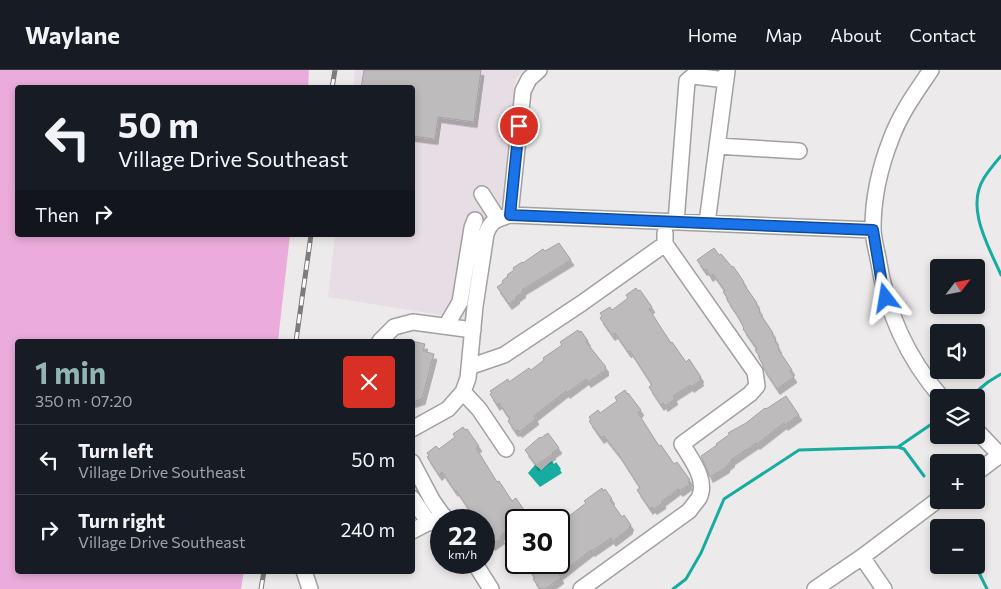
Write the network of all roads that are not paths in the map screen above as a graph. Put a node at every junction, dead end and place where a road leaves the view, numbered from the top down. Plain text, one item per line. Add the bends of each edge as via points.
1 (540, 70) edge
2 (931, 70) edge
3 (726, 75) edge
4 (717, 146) junction
5 (799, 151) dead end
6 (482, 194) dead end
7 (504, 217) junction
8 (475, 220) dead end
9 (671, 222) junction
10 (707, 223) junction
11 (873, 230) junction
12 (665, 244) junction
13 (446, 326) junction
14 (473, 330) junction
15 (382, 339) edge
16 (469, 367) junction
17 (935, 389) edge
18 (464, 392) junction
19 (415, 427) edge
20 (985, 439) edge
21 (506, 450) dead end
22 (1001, 456) edge
23 (415, 467) edge
24 (985, 467) edge
25 (415, 502) edge
26 (930, 506) edge
27 (439, 509) edge
28 (429, 523) joint
29 (415, 530) edge
30 (862, 557) junction
31 (305, 574) edge
32 (482, 574) edge
33 (310, 589) edge
34 (491, 589) edge
35 (581, 589) edge
36 (815, 589) edge
37 (884, 589) edge

1 - 7 street via 529,79 523,91
2 - 11 street via 906,107 891,138 881,168
3 - 4 street
3 - 9 street via 693,76 687,81
4 - 5 street
4 - 10 street
6 - 7 street
7 - 9 street
7 - 14 street via 489,225 486,234
8 - 13 street via 460,302
9 - 10 street
9 - 12 street
10 - 11 street
11 - 17 street via 882,284 891,312 906,346
12 - 16 street via 504,355
12 - 35 street via 755,372 757,386 682,444 702,483 700,497 689,511
13 - 14 street
13 - 15 street via 413,322 394,327
14 - 16 street
16 - 18 street
18 - 19 street via 448,409
18 - 21 street via 479,408
20 - 22 street
22 - 24 street
23 - 27 street
25 - 28 street
26 - 30 street
28 - 29 street
30 - 36 street
30 - 37 street
31 - 33 street
32 - 34 street

